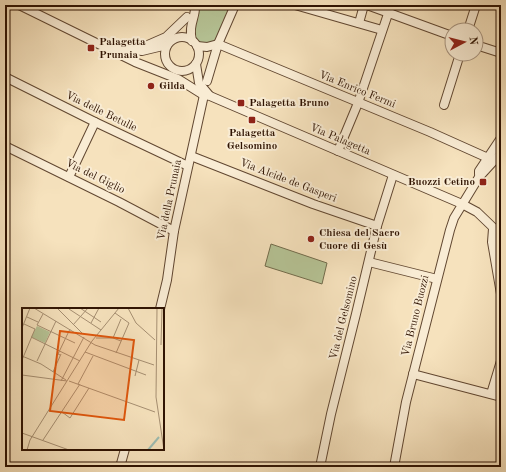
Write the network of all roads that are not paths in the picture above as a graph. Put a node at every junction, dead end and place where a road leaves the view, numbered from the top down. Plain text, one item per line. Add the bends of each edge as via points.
1 (19, 5) edge
2 (194, 5) edge
3 (235, 5) edge
4 (296, 5) edge
5 (364, 5) edge
6 (367, 5) edge
7 (476, 5) edge
8 (390, 9) edge
9 (188, 17) junction
10 (471, 22) edge
11 (360, 23) junction
12 (382, 30) junction
13 (444, 33) edge
14 (178, 38) junction
15 (194, 43) junction
16 (218, 44) junction
17 (168, 45) junction
18 (105, 47) junction
19 (484, 48) edge
20 (134, 51) junction
21 (501, 53) edge
22 (457, 62) edge
23 (196, 64) junction
24 (172, 68) junction
25 (150, 69) junction
26 (180, 72) junction
27 (5, 77) edge
28 (207, 81) dead end
29 (205, 95) junction
30 (358, 103) junction
31 (444, 105) dead end
32 (95, 122) junction
33 (501, 138) edge
34 (5, 146) edge
35 (338, 151) junction
36 (501, 153) edge
37 (191, 156) junction
38 (488, 158) junction
39 (188, 166) junction
40 (393, 175) junction
41 (69, 177) junction
42 (479, 177) junction
43 (462, 204) junction
44 (377, 226) junction
45 (493, 229) junction
46 (174, 231) junction
47 (501, 234) edge
48 (369, 262) junction
49 (437, 279) junction
50 (501, 294) edge
51 (160, 308) edge
52 (501, 361) edge
53 (413, 374) junction
54 (491, 394) junction
55 (501, 397) edge
56 (125, 450) edge
57 (120, 467) edge
58 (320, 467) edge
59 (394, 467) edge

1 - 18 street, Via Palagetta
2 - 9 street
2 - 15 street via 195,11 190,28
3 - 16 street
4 - 11 street
5 - 11 street
6 - 8 street
7 - 10 street
8 - 12 street
8 - 13 street
9 - 14 street
9 - 20 street via 166,36
11 - 12 street
12 - 30 street
14 - 15 street via 185,38
14 - 17 street, Via Palagetta
15 - 16 street via 207,47
15 - 23 street via 199,56
16 - 28 street
16 - 30 street, Via Enrico Fermi
17 - 20 street, Via Palagetta
17 - 24 street via 165,57
18 - 20 street, Via Palagetta
18 - 25 street, Via Palagetta
19 - 21 street
22 - 31 street
23 - 26 street via 189,70
23 - 29 street via 199,83
24 - 25 street, Via Palagetta
24 - 26 street, Via Palagetta
25 - 29 street, Via Palagetta via 183,82
26 - 29 street, Via Palagetta
27 - 32 street, Via delle Betulle
29 - 35 street, Via Palagetta
29 - 37 street, Via della Prunaia
30 - 35 street
30 - 38 street, Via Enrico Fermi
32 - 39 street, Via delle Betulle
32 - 41 street
33 - 38 street, Via Bruno Buozzi
34 - 41 street, Via del Giglio
35 - 40 street, Via Palagetta
36 - 42 street, Via Bruno Buozzi
37 - 39 street, Via della Prunaia
37 - 44 street, Via Alcide de Gasperi
38 - 42 street, Via Bruno Buozzi
39 - 46 street, Via della Prunaia
40 - 43 street, Via Palagetta
40 - 44 street, Via del Gelsomino
41 - 46 street, Via del Giglio
42 - 43 street, Via Bruno Buozzi
43 - 45 street, Via Palagetta via 477,212
43 - 49 street, Via Bruno Buozzi via 450,230
44 - 48 street, Via del Gelsomino
45 - 47 street, Via Palagetta
45 - 50 street via 492,242
46 - 51 street, Via della Prunaia
48 - 49 street
48 - 58 street, Via del Gelsomino
49 - 53 street, Via Bruno Buozzi
52 - 54 street
53 - 54 street
53 - 59 street, Via Bruno Buozzi
54 - 55 street
56 - 57 street

